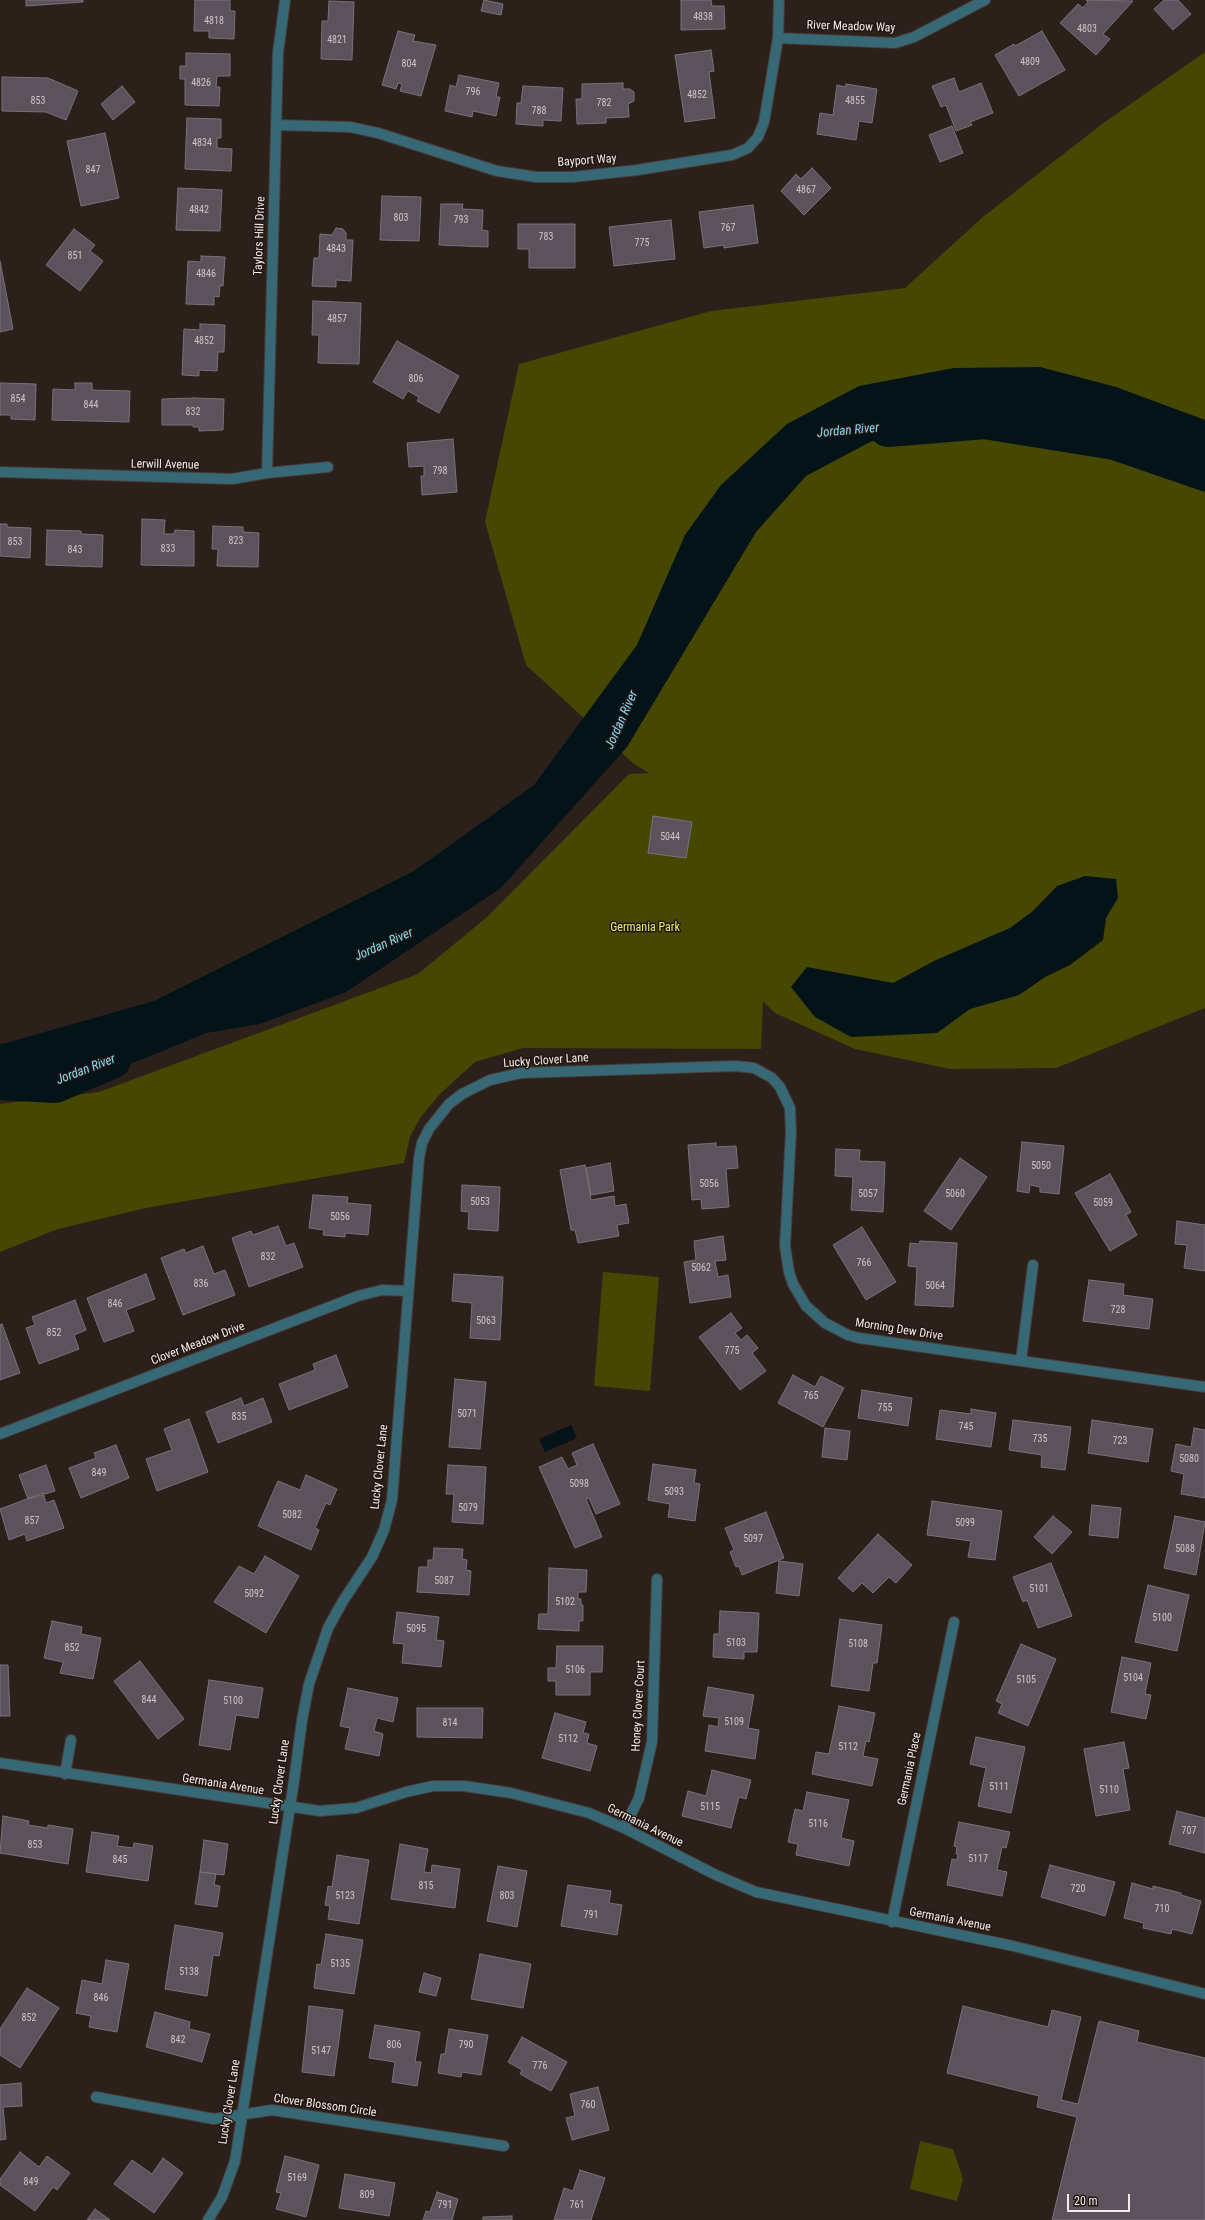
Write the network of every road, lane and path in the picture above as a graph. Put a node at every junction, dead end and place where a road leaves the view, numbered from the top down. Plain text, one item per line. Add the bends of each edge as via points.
1 (285, 0) edge
2 (779, 0) edge
3 (985, 0) edge
4 (778, 38) junction
5 (277, 125) junction
6 (328, 467) dead end
7 (0, 472) edge
8 (267, 473) junction
9 (754, 1068) joint
10 (1033, 1265) dead end
11 (408, 1291) junction
12 (1021, 1361) junction
13 (1205, 1387) edge
14 (0, 1434) edge
15 (657, 1580) dead end
16 (954, 1622) dead end
17 (71, 1740) dead end
18 (0, 1763) edge
19 (65, 1774) junction
20 (290, 1808) junction
21 (624, 1828) junction
22 (892, 1922) junction
23 (1205, 1994) edge
24 (96, 2097) dead end
25 (241, 2114) junction
26 (504, 2146) dead end
27 (208, 2220) edge

1 - 5 street, Taylors Hill Drive via 278,53
2 - 4 street, Bayport Way
3 - 4 street, River Meadow Way via 914,37 895,43
4 - 5 street, Bayport Way via 764,122 758,137 748,148 732,155 637,170 536,177 497,171 378,133 350,127
5 - 8 street, Taylors Hill Drive
6 - 8 street, Lerwill Avenue
7 - 8 street, Lerwill Avenue via 232,479
9 - 11 street, Lucky Clover Lane via 734,1066 521,1073 490,1080 462,1094 438,1116 422,1143
9 - 12 street, Morning Dew Drive via 772,1078 780,1086 790,1108 786,1258 793,1284 806,1306 831,1326 859,1338
10 - 12 street
11 - 14 street, Clover Meadow Drive via 382,1290 358,1296
11 - 20 street, Lucky Clover Lane via 396,1463 388,1516 372,1557 335,1615 318,1655 305,1701
12 - 13 street, Morning Dew Drive
15 - 21 street, Honey Clover Court via 652,1742 639,1798
16 - 22 street, Germania Place
17 - 19 street
18 - 19 street, Germania Avenue
19 - 20 street, Germania Avenue
20 - 21 street, Germania Avenue via 344,1810 420,1788 464,1786 511,1793 565,1806
20 - 25 street, Lucky Clover Lane
21 - 22 street, Germania Avenue via 716,1875 756,1892
22 - 23 street, Germania Avenue via 1013,1946
24 - 25 street, Clover Blossom Circle via 214,2119
25 - 26 street, Clover Blossom Circle via 272,2110
25 - 27 street, Lucky Clover Lane via 232,2173 222,2198

